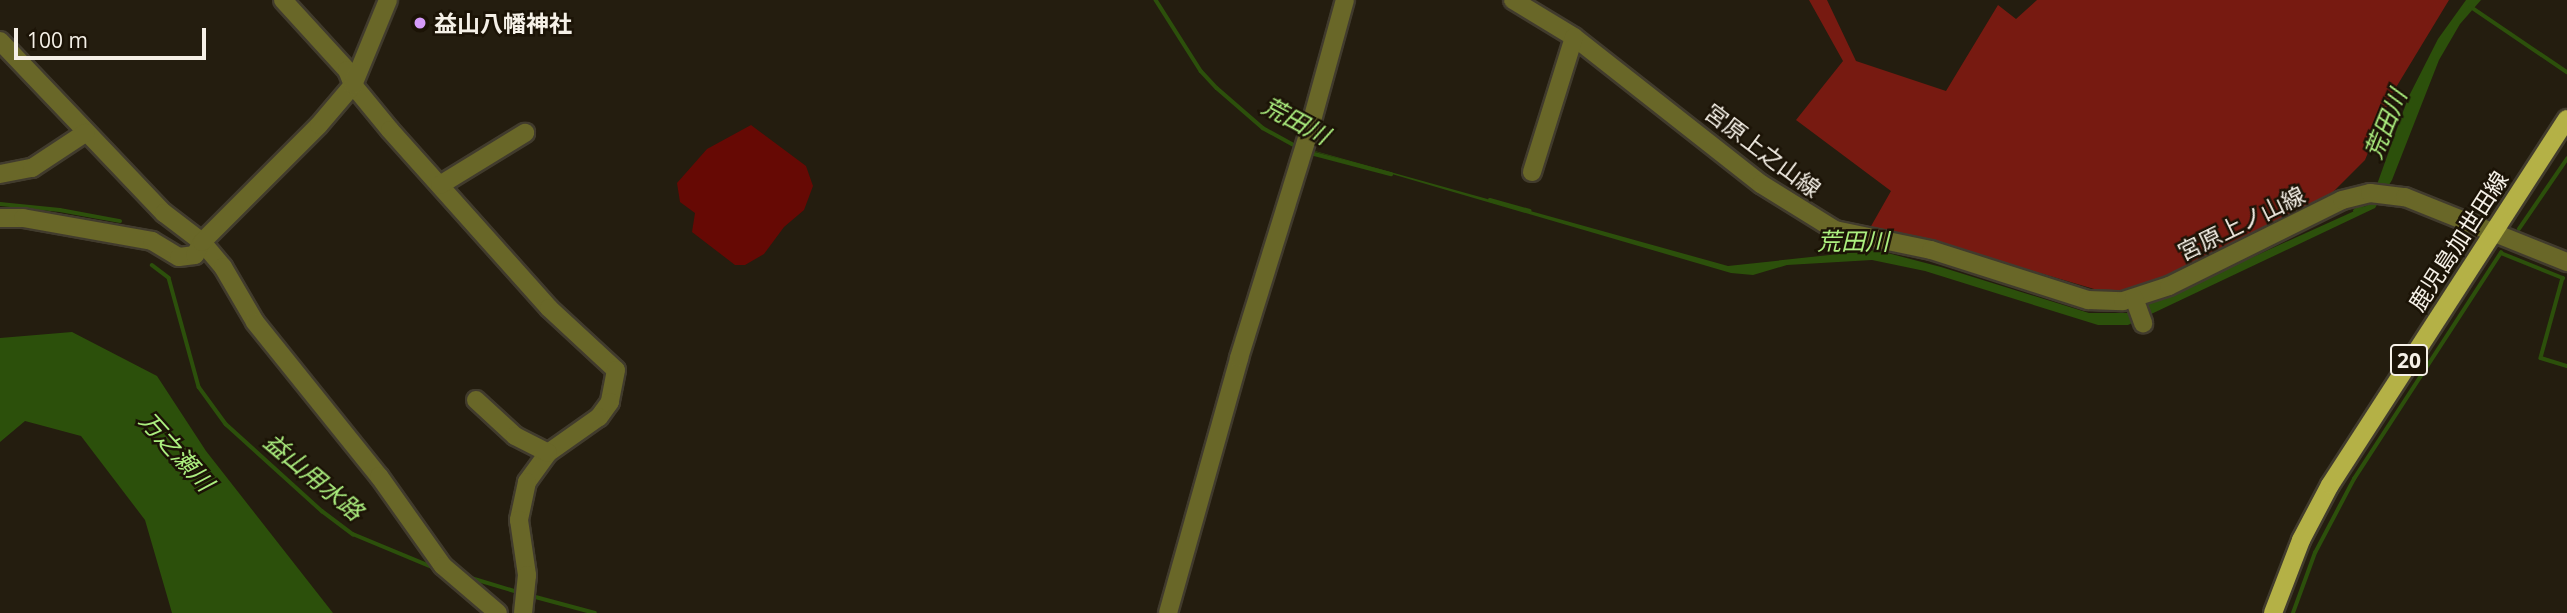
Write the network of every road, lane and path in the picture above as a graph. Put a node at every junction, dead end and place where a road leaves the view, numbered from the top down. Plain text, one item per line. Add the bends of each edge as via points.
1 (284, 0) edge
2 (388, 0) edge
3 (1345, 0) edge
4 (1513, 0) edge
5 (1574, 37) junction
6 (0, 41) edge
7 (353, 85) junction
8 (2567, 118) edge
9 (85, 133) junction
10 (525, 133) dead end
11 (1532, 172) dead end
12 (0, 174) edge
13 (440, 185) junction
14 (0, 218) edge
15 (2492, 233) junction
16 (202, 242) junction
17 (2567, 262) edge
18 (2134, 298) junction
19 (2143, 323) dead end
20 (476, 400) dead end
21 (548, 453) junction
22 (524, 599) edge
23 (498, 613) edge
24 (1168, 613) edge
25 (2273, 613) edge

1 - 7 street via 346,70
2 - 7 street
3 - 24 street
4 - 5 street, 宮原上之山線
5 - 11 street
5 - 18 street, 宮原上之山線 via 1762,184 1835,230 1914,245 2088,300
6 - 9 street
7 - 13 street
7 - 16 street
8 - 15 main road, 鹿児島加世田線 / 20
9 - 12 street via 32,168
9 - 16 street via 164,213
10 - 13 street
13 - 21 street via 549,308 616,370 610,402 599,417
14 - 16 street via 23,218 152,242 179,257 195,255
15 - 17 street
15 - 18 street, 宮原上ノ山線 via 2405,197 2370,193 2342,200 2169,286
15 - 25 main road, 鹿児島加世田線 / 20 via 2330,485 2301,540
16 - 23 street via 223,267 255,323 379,476 443,566
18 - 19 street
20 - 21 street via 515,436
21 - 22 street via 521,499 519,520 527,575

